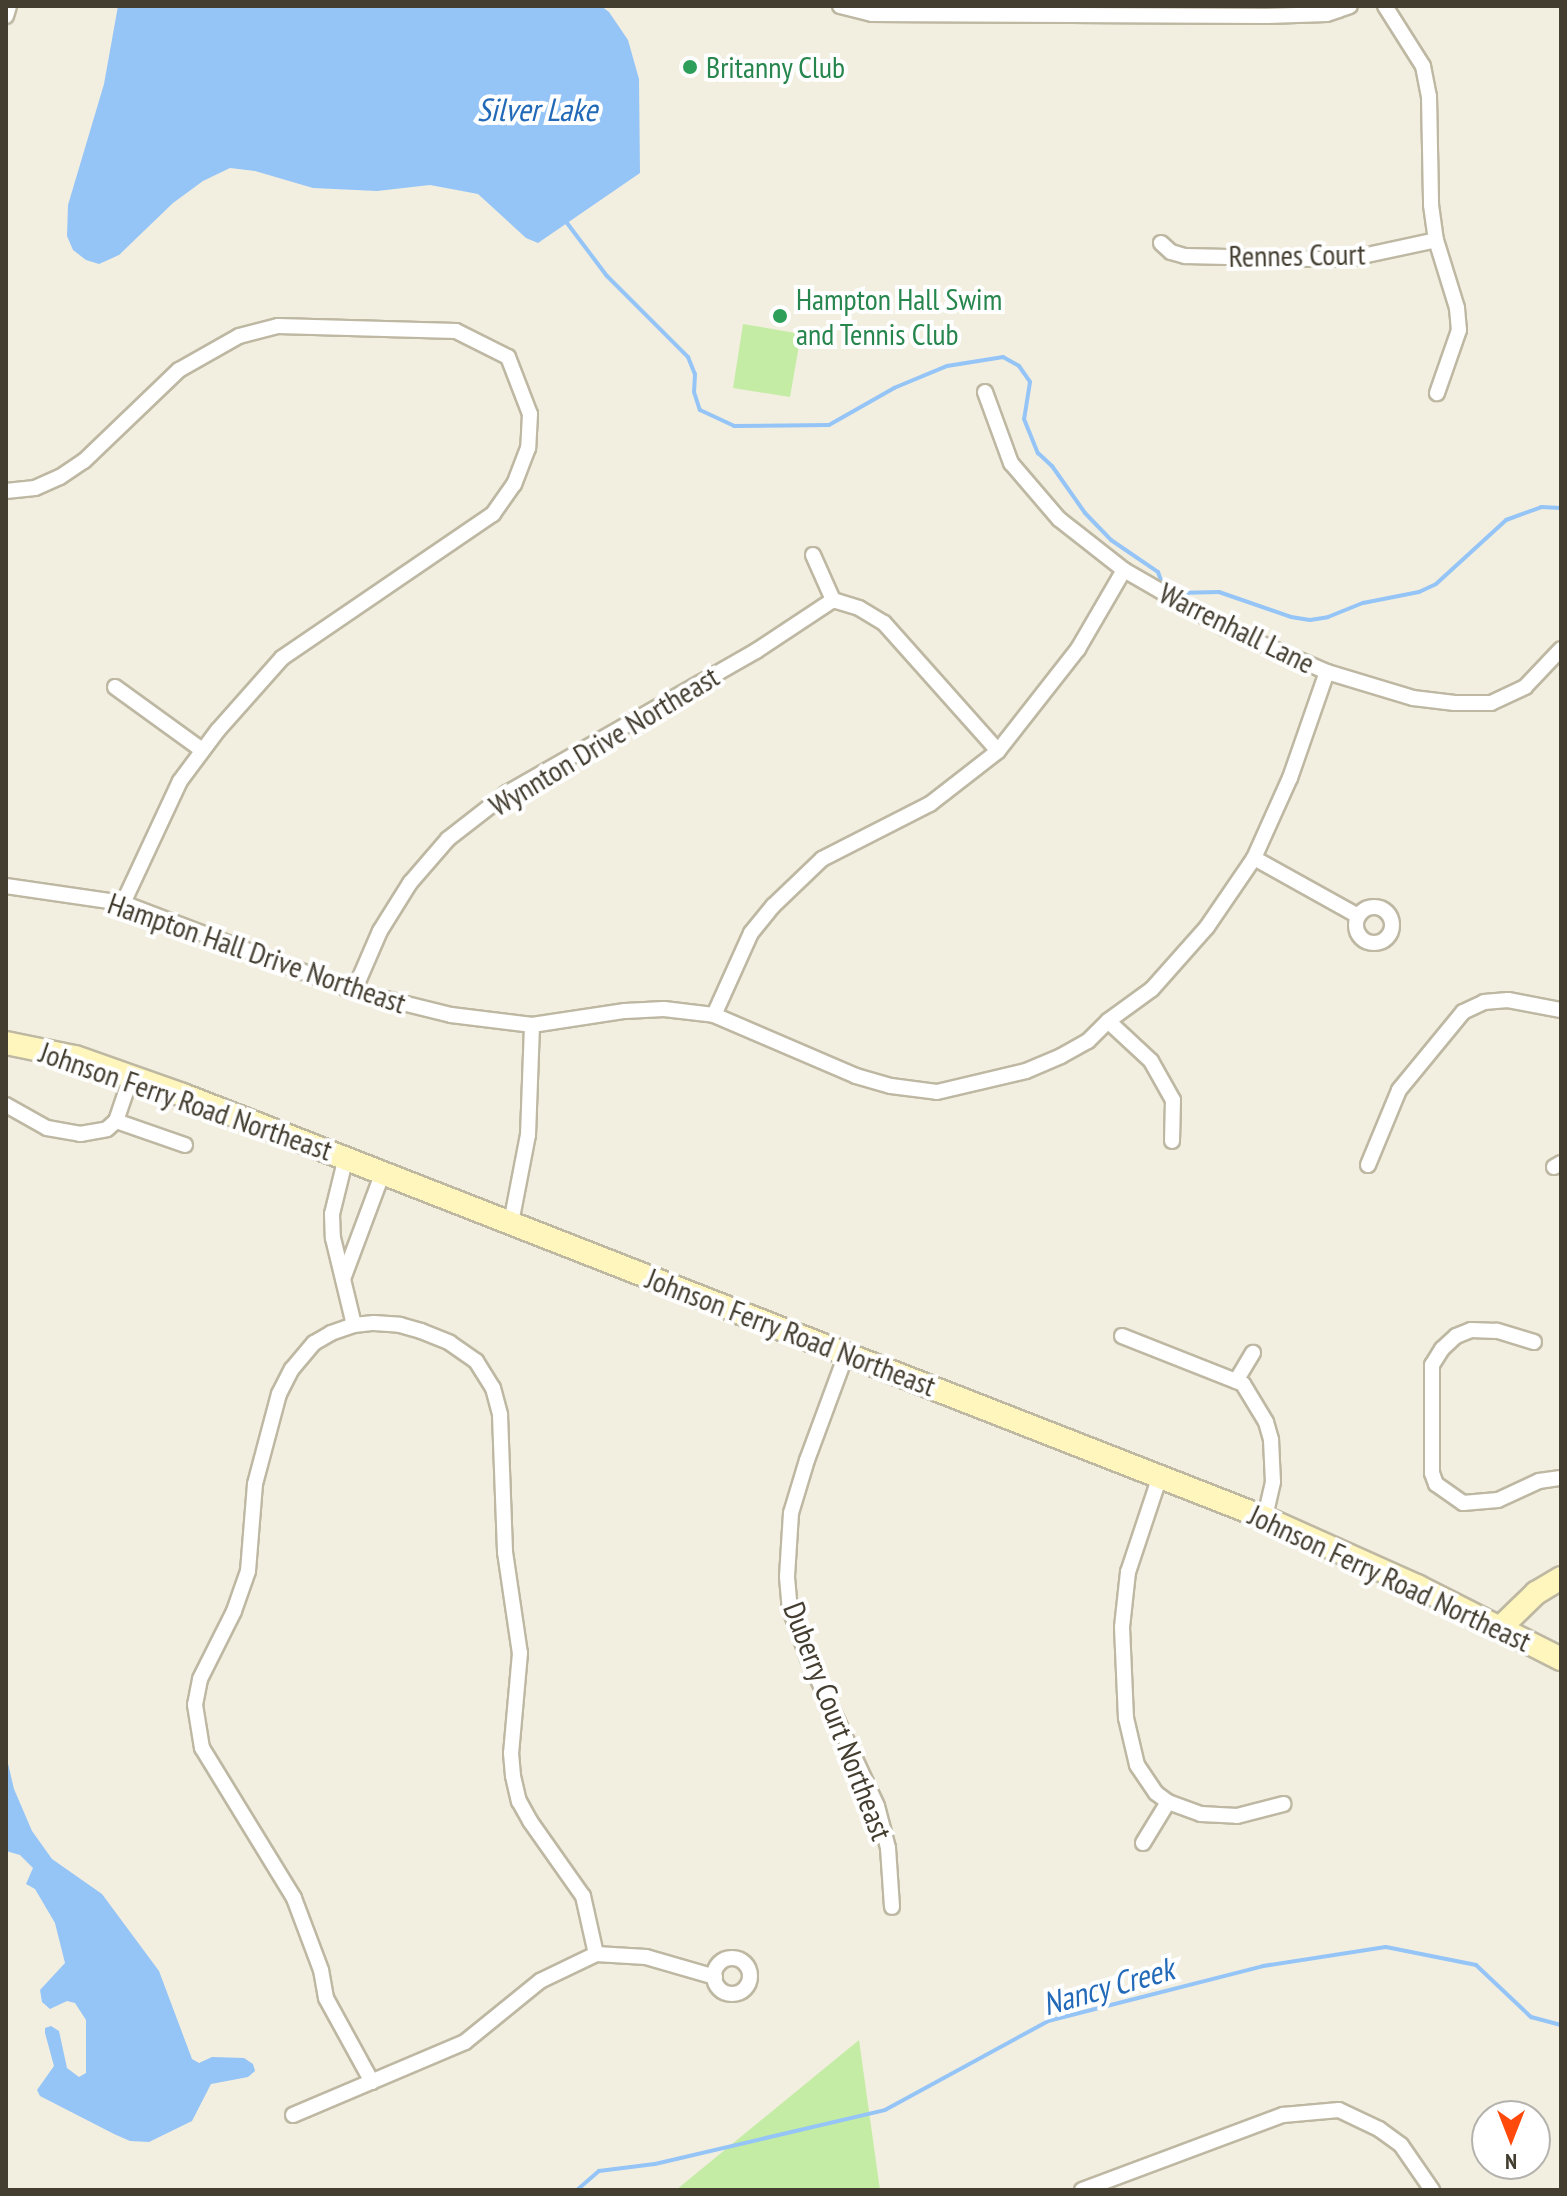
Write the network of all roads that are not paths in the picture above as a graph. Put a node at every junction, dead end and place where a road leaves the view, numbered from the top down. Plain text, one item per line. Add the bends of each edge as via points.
1 (9, 6) edge
2 (840, 6) edge
3 (1350, 6) edge
4 (1385, 6) edge
5 (6, 16) edge
6 (1436, 240) junction
7 (1161, 243) dead end
8 (985, 392) dead end
9 (1437, 393) dead end
10 (6, 491) edge
11 (813, 555) dead end
12 (1124, 570) junction
13 (833, 600) junction
14 (1561, 649) edge
15 (1327, 672) junction
16 (115, 687) dead end
17 (202, 750) junction
18 (998, 751) junction
19 (1254, 858) junction
20 (6, 886) edge
21 (123, 903) junction
22 (1358, 916) dead end
23 (354, 991) junction
24 (1561, 1010) edge
25 (714, 1015) junction
26 (1108, 1021) junction
27 (532, 1025) junction
28 (6, 1043) edge
29 (131, 1077) junction
30 (6, 1105) edge
31 (116, 1121) junction
32 (1172, 1141) dead end
33 (185, 1145) dead end
34 (346, 1157) junction
35 (1368, 1165) dead end
36 (383, 1172) junction
37 (511, 1223) junction
38 (343, 1279) junction
39 (354, 1325) junction
40 (1122, 1336) dead end
41 (1534, 1342) dead end
42 (847, 1352) junction
43 (1253, 1353) dead end
44 (1236, 1381) junction
45 (1561, 1478) edge
46 (1159, 1479) junction
47 (1265, 1518) junction
48 (1561, 1578) edge
49 (1501, 1627) junction
50 (1561, 1659) edge
51 (1168, 1802) junction
52 (1283, 1804) dead end
53 (1143, 1843) dead end
54 (892, 1907) dead end
55 (596, 1954) junction
56 (715, 1977) dead end
57 (372, 2082) junction
58 (293, 2115) dead end
59 (1082, 2190) edge
60 (1432, 2190) edge

1 - 5 street
2 - 3 street via 872,14 1267,16 1327,14
4 - 6 street via 1423,66
6 - 7 street, Rennes Court via 1353,258 1314,259 1191,257
6 - 9 street via 1459,330
8 - 12 street, Warrenhall Lane via 1011,463 1059,519
10 - 17 street via 35,488 60,477 95,451 179,370 239,336 278,326 456,331 508,357 530,414 528,448 514,484 493,514 282,658
11 - 13 street
12 - 15 street, Warrenhall Lane via 1225,628
12 - 18 street via 1078,649
13 - 18 street via 884,623
13 - 23 street, Wynnton Drive Northeast via 756,651 507,793 448,839 387,919
14 - 15 street, Warrenhall Lane via 1525,687 1491,703 1413,698
15 - 19 street, Hampton Hall Drive Northeast via 1290,778
16 - 17 street
17 - 21 street via 180,781
18 - 25 street via 930,804 822,859 751,933
19 - 22 street
19 - 26 street, Hampton Hall Drive Northeast via 1207,927 1152,989
20 - 21 street, Hampton Hall Drive Northeast
21 - 23 street, Hampton Hall Drive Northeast
23 - 27 street, Hampton Hall Drive Northeast via 451,1015
24 - 35 street via 1508,1000 1484,1002 1463,1012 1399,1090
25 - 26 street, Hampton Hall Drive Northeast via 856,1076 937,1092 1026,1071 1088,1041
25 - 27 street, Hampton Hall Drive Northeast via 638,1010
26 - 32 street via 1151,1061 1173,1100
27 - 37 street via 528,1135
28 - 29 main road, Johnson Ferry Road Northeast via 75,1057
29 - 31 street
29 - 34 main road, Johnson Ferry Road Northeast
30 - 31 street via 47,1128 80,1134 107,1129
31 - 33 street
34 - 36 main road, Johnson Ferry Road Northeast
34 - 38 street via 332,1214
36 - 37 main road, Johnson Ferry Road Northeast
36 - 38 street
37 - 42 main road, Johnson Ferry Road Northeast
38 - 39 street
39 - 55 street via 400,1325 450,1343 476,1361 493,1388 500,1415 505,1552 520,1653 513,1776 530,1821 583,1896
39 - 57 street via 314,1343 279,1394 255,1484 248,1571 200,1679 195,1705 202,1748 294,1898 326,1998
40 - 44 street
41 - 45 street via 1471,1330 1442,1349 1432,1365 1432,1473 1436,1484 1463,1503 1498,1500 1539,1481
42 - 46 main road, Johnson Ferry Road Northeast
42 - 54 street, Duberry Court Northeast via 791,1513 787,1577 790,1609 808,1658 877,1806 888,1848
43 - 44 street
44 - 47 street via 1252,1397 1271,1440 1273,1482
46 - 47 main road, Johnson Ferry Road Northeast
46 - 51 street via 1128,1572 1122,1683 1137,1765
47 - 49 main road, Johnson Ferry Road Northeast
48 - 49 main road via 1536,1593
49 - 50 main road, Johnson Ferry Road Northeast
51 - 52 street via 1221,1817
51 - 53 street
55 - 56 street via 646,1957
55 - 57 street via 540,1981 465,2042
57 - 58 street
59 - 60 street via 1283,2115 1339,2110 1401,2145

